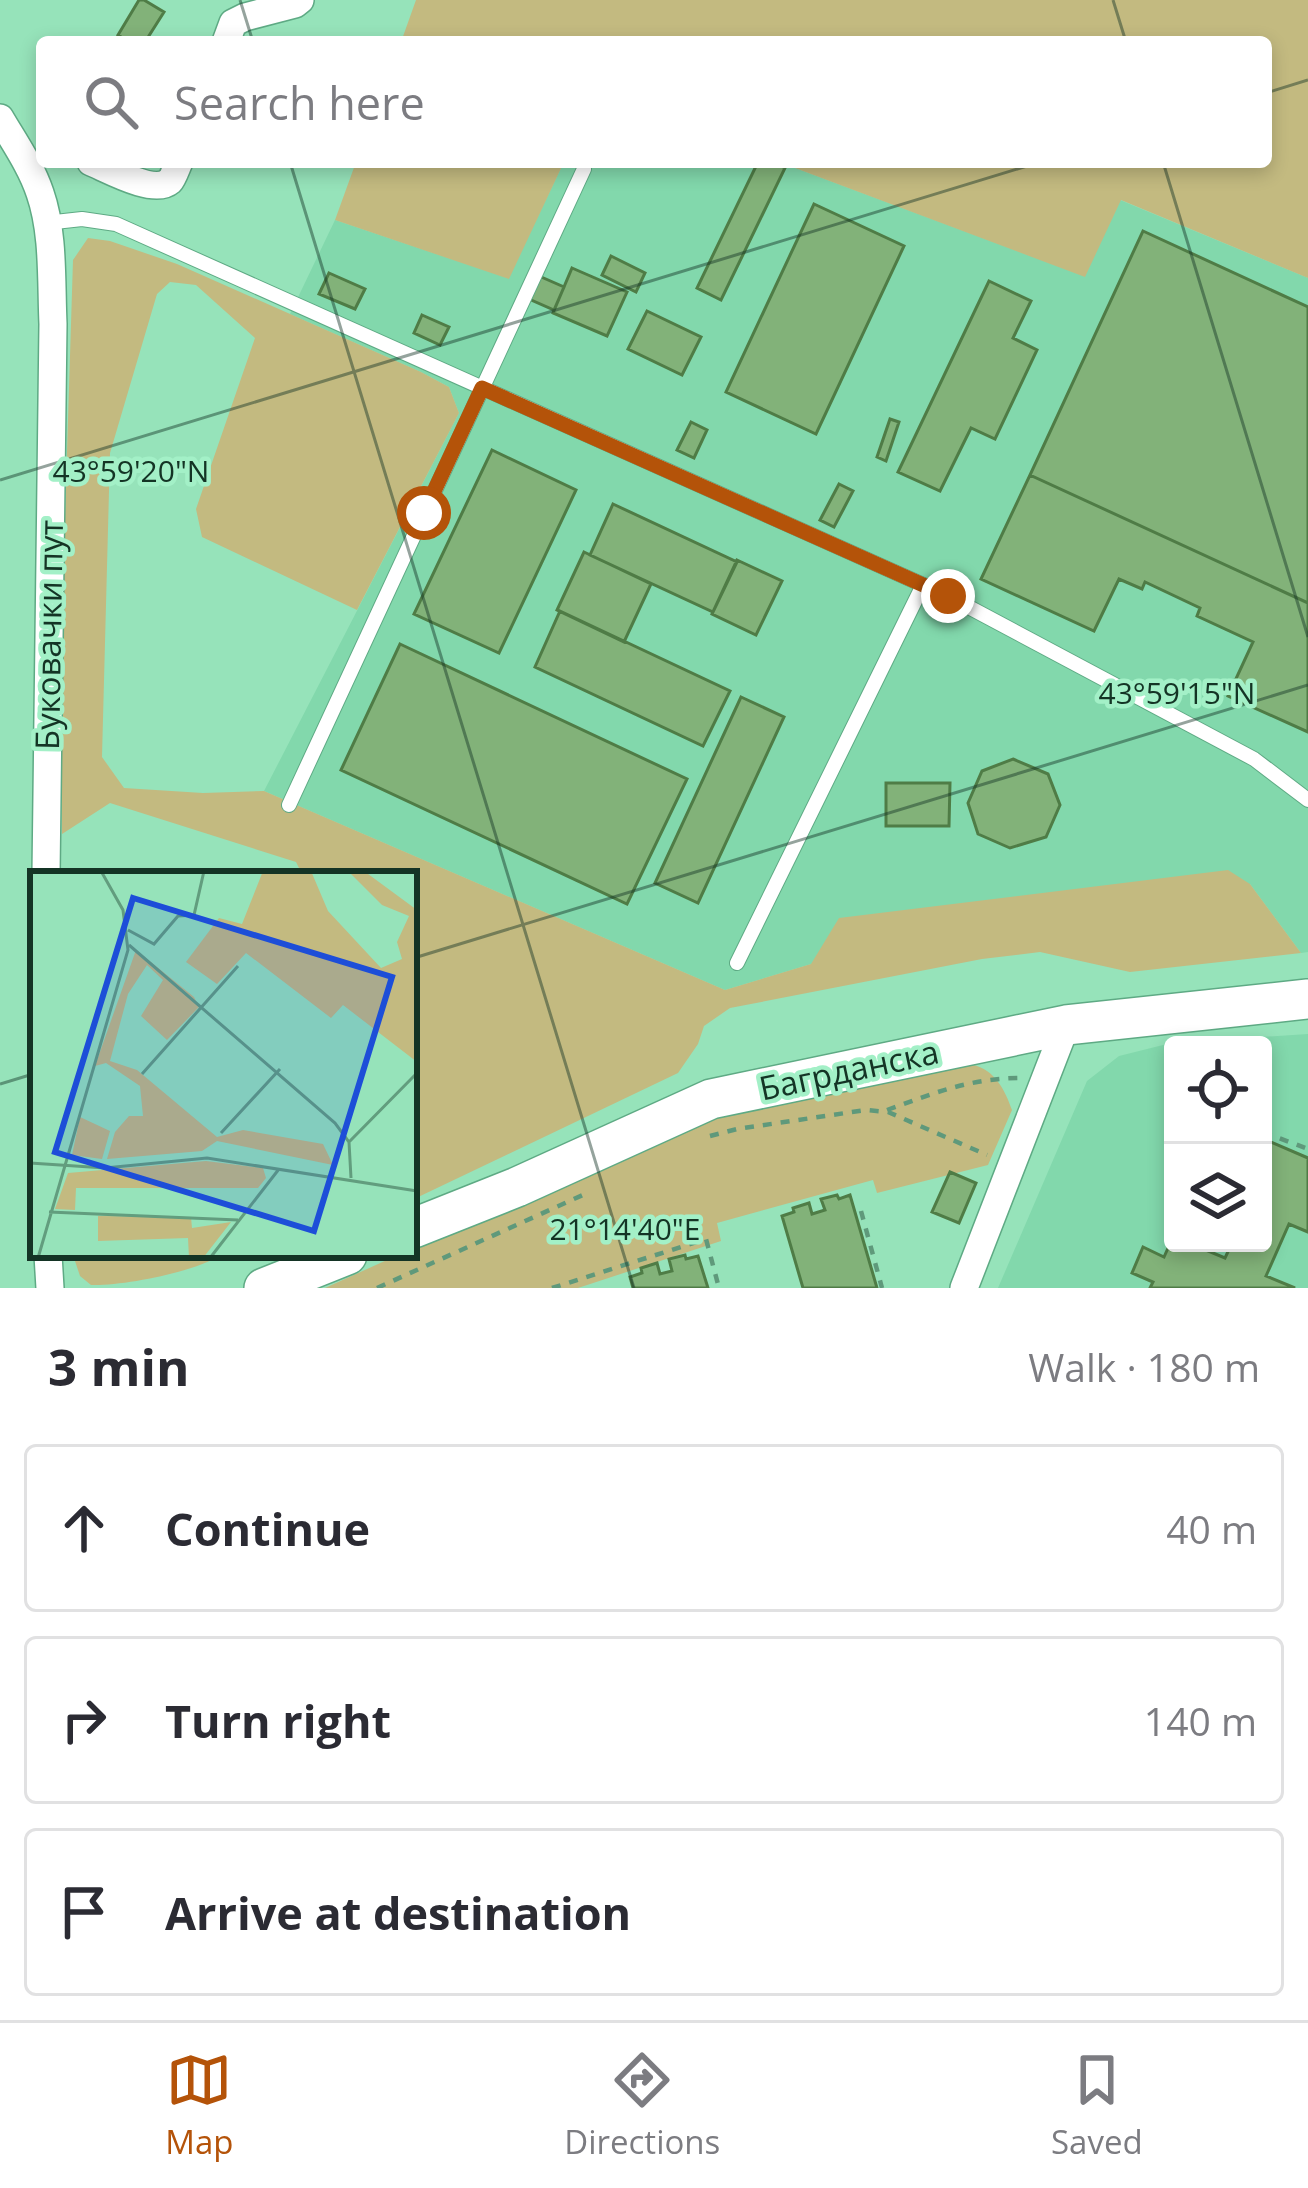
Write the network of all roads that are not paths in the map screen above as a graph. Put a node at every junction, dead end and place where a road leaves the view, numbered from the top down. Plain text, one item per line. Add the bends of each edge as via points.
1 (300, 0) edge
2 (228, 36) edge
3 (0, 118) edge
4 (33, 157) edge
5 (106, 168) edge
6 (177, 168) edge
7 (584, 170) dead end
8 (46, 223) junction
9 (482, 388) junction
10 (923, 585) junction
11 (1308, 800) edge
12 (290, 805) dead end
13 (46, 871) edge
14 (737, 963) dead end
15 (1308, 999) edge
16 (1066, 1025) junction
17 (417, 1227) edge
18 (47, 1258) edge
19 (339, 1258) edge
20 (50, 1288) edge
21 (264, 1288) edge
22 (964, 1288) edge

1 - 2 street via 233,23
3 - 4 street, Буковачки пут
4 - 8 street, Буковачки пут
5 - 6 street via 148,185 172,180
7 - 9 lane
8 - 9 lane via 116,224
8 - 13 street, Буковачки пут via 53,324
9 - 10 lane
9 - 12 lane
10 - 11 lane via 1254,759
10 - 14 lane
15 - 16 main road, Багрданска
16 - 17 main road, Багрданска via 711,1099
16 - 22 street
18 - 20 street
19 - 21 main road

